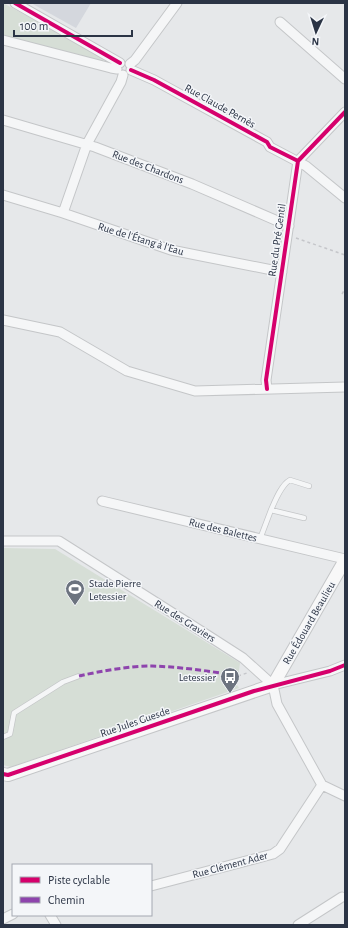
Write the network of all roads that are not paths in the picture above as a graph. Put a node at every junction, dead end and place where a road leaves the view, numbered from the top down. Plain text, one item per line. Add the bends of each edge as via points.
1 (15, 3) edge
2 (177, 3) edge
3 (280, 22) dead end
4 (3, 40) edge
5 (124, 68) junction
6 (345, 79) edge
7 (345, 112) edge
8 (3, 120) edge
9 (87, 144) junction
10 (298, 161) junction
11 (3, 195) edge
12 (345, 198) edge
13 (63, 213) junction
14 (289, 226) junction
15 (282, 272) junction
16 (3, 320) edge
17 (345, 387) edge
18 (267, 389) junction
19 (309, 486) dead end
20 (102, 501) dead end
21 (271, 510) junction
22 (304, 518) dead end
23 (260, 539) junction
24 (3, 540) edge
25 (345, 560) edge
26 (345, 665) edge
27 (79, 676) dead end
28 (273, 685) junction
29 (3, 737) edge
30 (3, 774) edge
31 (322, 785) junction
32 (345, 796) edge
33 (152, 886) edge
34 (342, 897) dead end
35 (12, 914) edge
36 (51, 916) edge
37 (3, 919) edge
38 (56, 925) edge
39 (298, 925) edge

1 - 5 street
2 - 5 street via 135,60
3 - 6 street
4 - 5 street via 111,68
5 - 9 street via 121,82
5 - 10 street, Rue Claude Pernès via 154,80
7 - 10 street
8 - 9 street, Rue des Chardons
9 - 13 street
9 - 14 street, Rue des Chardons via 192,184
10 - 12 street, Rue Claude Pernès
10 - 14 street, Rue du Pré Gentil
11 - 13 street, Rue de l'Étang à l'Eau
13 - 15 street, Rue de l'Étang à l'Eau via 170,250
14 - 15 street, Rue du Pré Gentil
15 - 18 street, Rue du Pré Gentil via 266,380
16 - 18 street via 60,332 127,371 195,391
17 - 18 street
19 - 21 lane via 290,480 277,496
20 - 23 street, Rue des Balettes
21 - 22 lane
21 - 23 lane
23 - 25 street, Rue des Balettes
24 - 28 street, Rue des Graviers via 59,541 243,658
25 - 28 street, Rue Édouard Beaulieu
26 - 28 street
27 - 29 lane via 63,682 14,713 10,734
28 - 30 street, Rue Jules Guesde via 8,775
28 - 31 street via 277,704
31 - 32 street
31 - 33 street, Rue Clément Ader via 280,849 273,854
34 - 39 street
35 - 37 street
36 - 38 street

